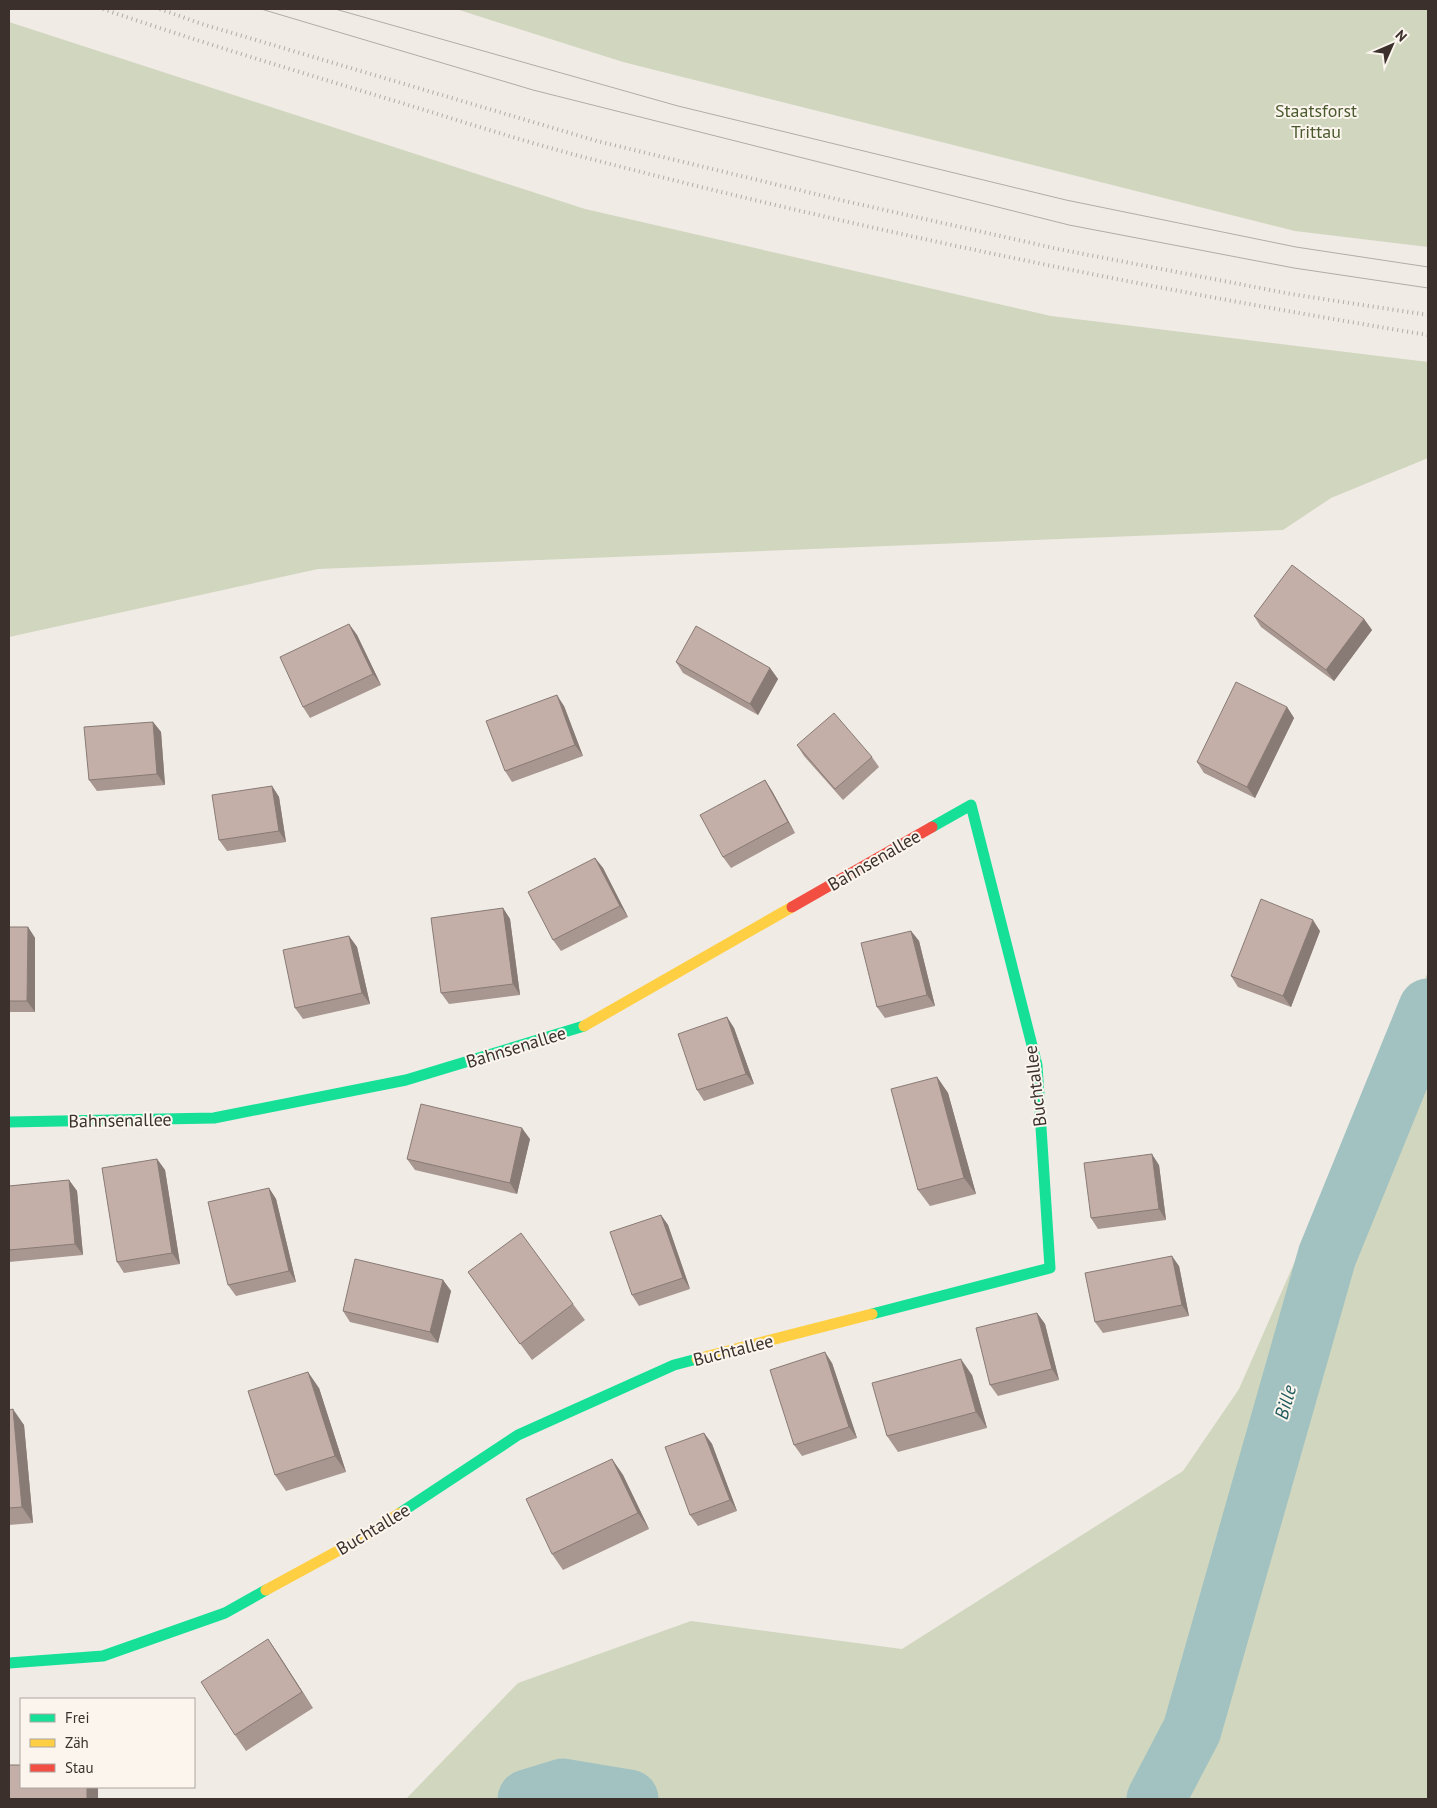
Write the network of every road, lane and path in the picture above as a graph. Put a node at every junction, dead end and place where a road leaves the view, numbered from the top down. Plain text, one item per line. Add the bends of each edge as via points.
1 (970, 805) joint
2 (9, 1122) edge
3 (9, 1663) edge

1 - 2 street, Bahnsenallee via 585,1026 406,1080 214,1118
1 - 3 street, Buchtallee via 1036,1066 1050,1268 674,1365 518,1436 367,1535 225,1613 103,1656

